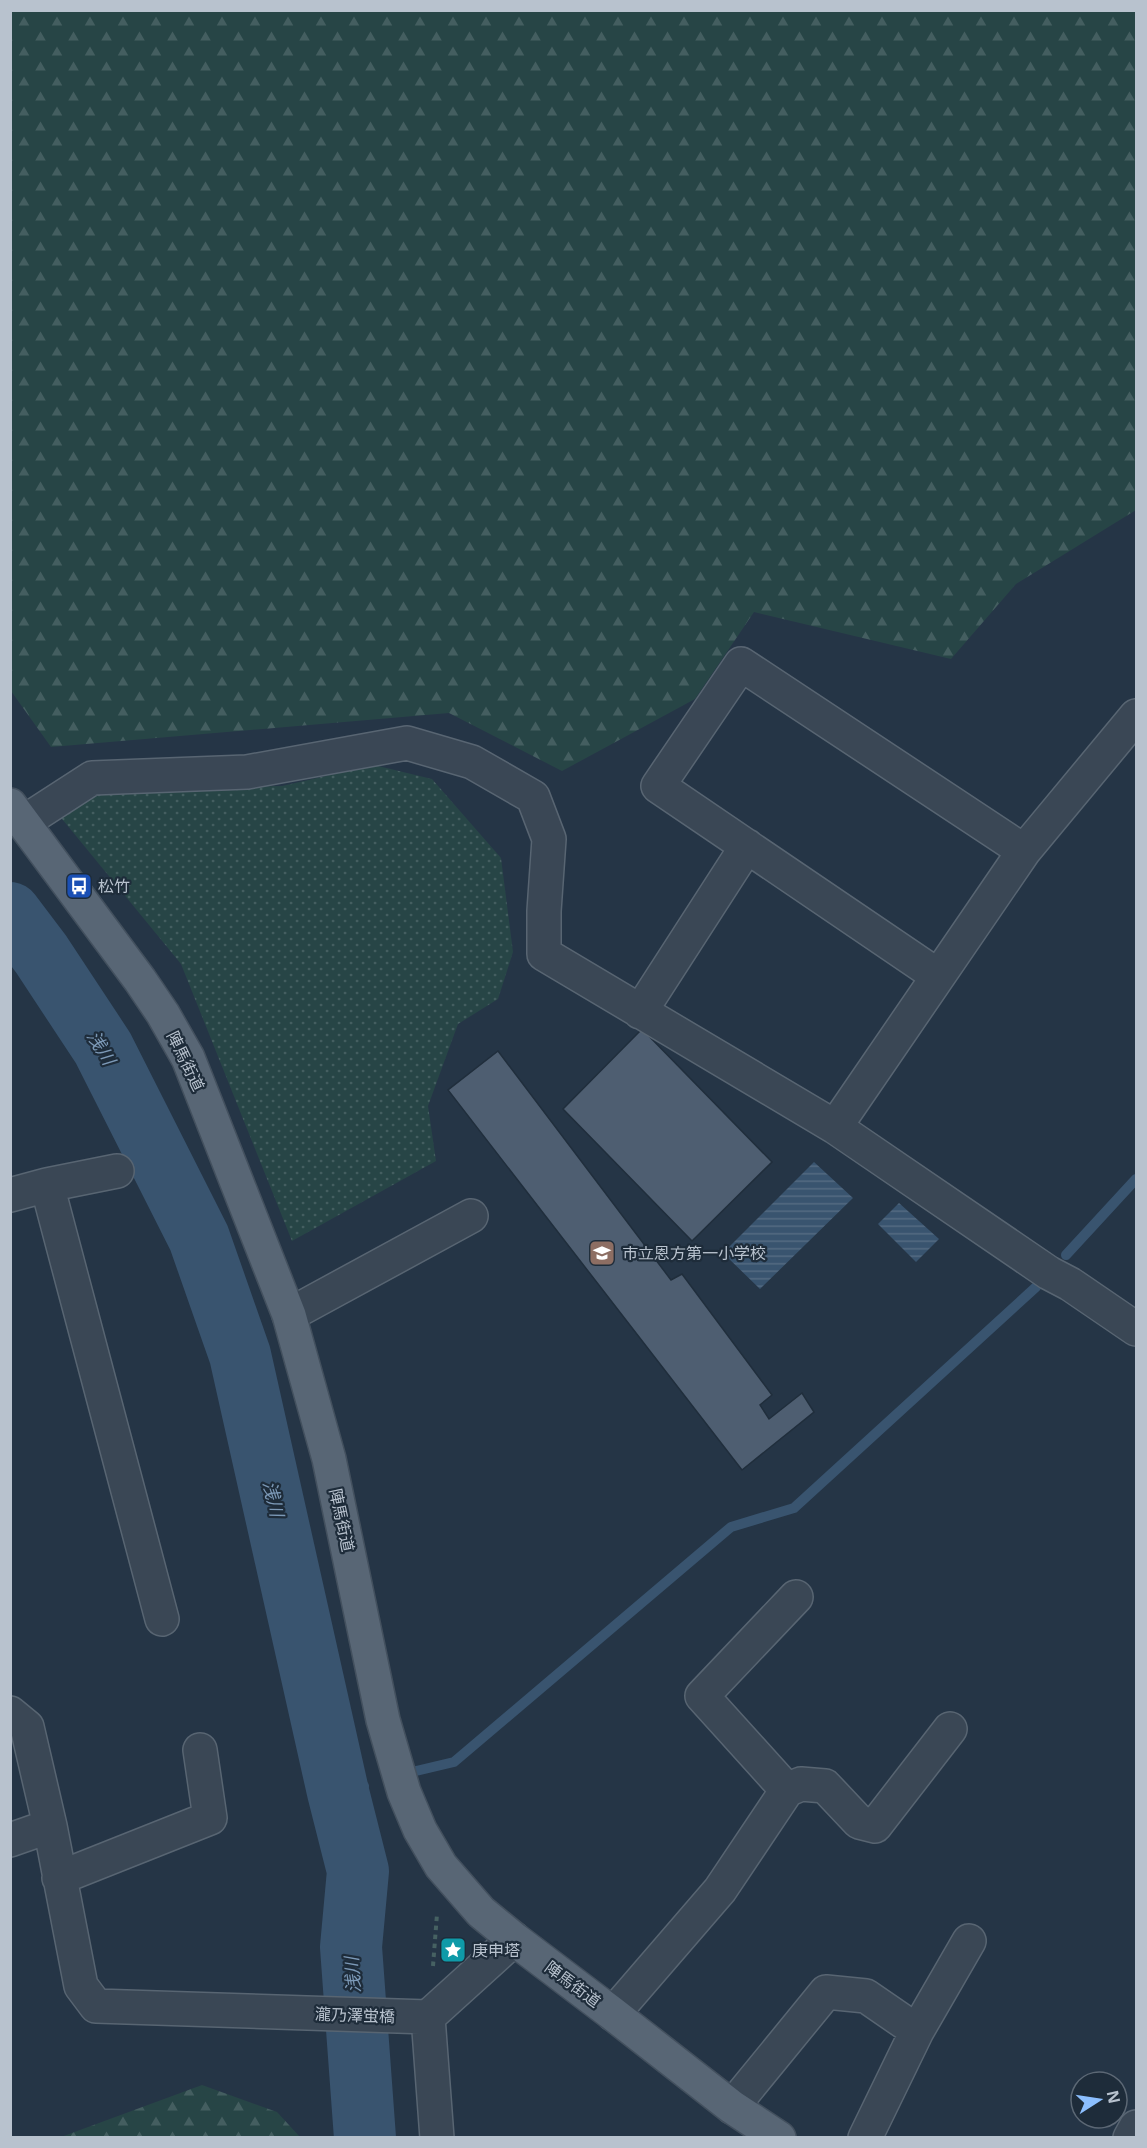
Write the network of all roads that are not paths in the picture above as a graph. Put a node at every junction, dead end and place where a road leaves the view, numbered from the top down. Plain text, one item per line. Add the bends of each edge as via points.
1 (1137, 716) edge
2 (17, 813) edge
3 (747, 846) junction
4 (1024, 851) junction
5 (938, 976) junction
6 (640, 1012) junction
7 (835, 1127) junction
8 (117, 1171) dead end
9 (47, 1185) junction
10 (10, 1195) edge
11 (471, 1216) dead end
12 (290, 1315) junction
13 (1137, 1329) edge
14 (796, 1597) dead end
15 (162, 1619) dead end
16 (10, 1713) edge
17 (950, 1729) dead end
18 (200, 1750) dead end
19 (787, 1790) junction
20 (50, 1827) junction
21 (10, 1840) edge
22 (59, 1878) junction
23 (514, 1939) junction
24 (969, 1941) dead end
25 (613, 2014) junction
26 (420, 2018) junction
27 (916, 2031) junction
28 (732, 2107) junction
29 (1137, 2127) edge
30 (437, 2138) edge
31 (779, 2138) edge
32 (865, 2138) edge
33 (1130, 2138) edge

1 - 4 street
2 - 6 street via 92,778 247,772 407,743 472,762 533,797 549,839 544,954
2 - 12 main road, 陣馬街道 via 140,980 188,1058
3 - 4 street via 658,786 741,664
3 - 5 street
3 - 6 street
4 - 5 street
5 - 7 street
6 - 7 street
7 - 13 street
8 - 9 street
9 - 10 street
9 - 15 street
11 - 12 street
12 - 23 main road, 陣馬街道 via 329,1459 382,1720 404,1791 441,1866 481,1912
14 - 19 street via 702,1696
16 - 20 street via 27,1727
17 - 19 street via 875,1826 859,1822 825,1786 801,1784
18 - 22 street via 210,1818
19 - 25 street via 720,1890
20 - 21 street
20 - 22 street
22 - 26 street, 瀧乃澤蛍橋 via 81,1986 96,2006
23 - 25 main road, 陣馬街道
23 - 26 street
24 - 27 street
25 - 28 main road, 陣馬街道
26 - 30 street
27 - 28 street via 866,1995 826,1992
27 - 32 street
28 - 31 main road, 陣馬街道
29 - 33 street

